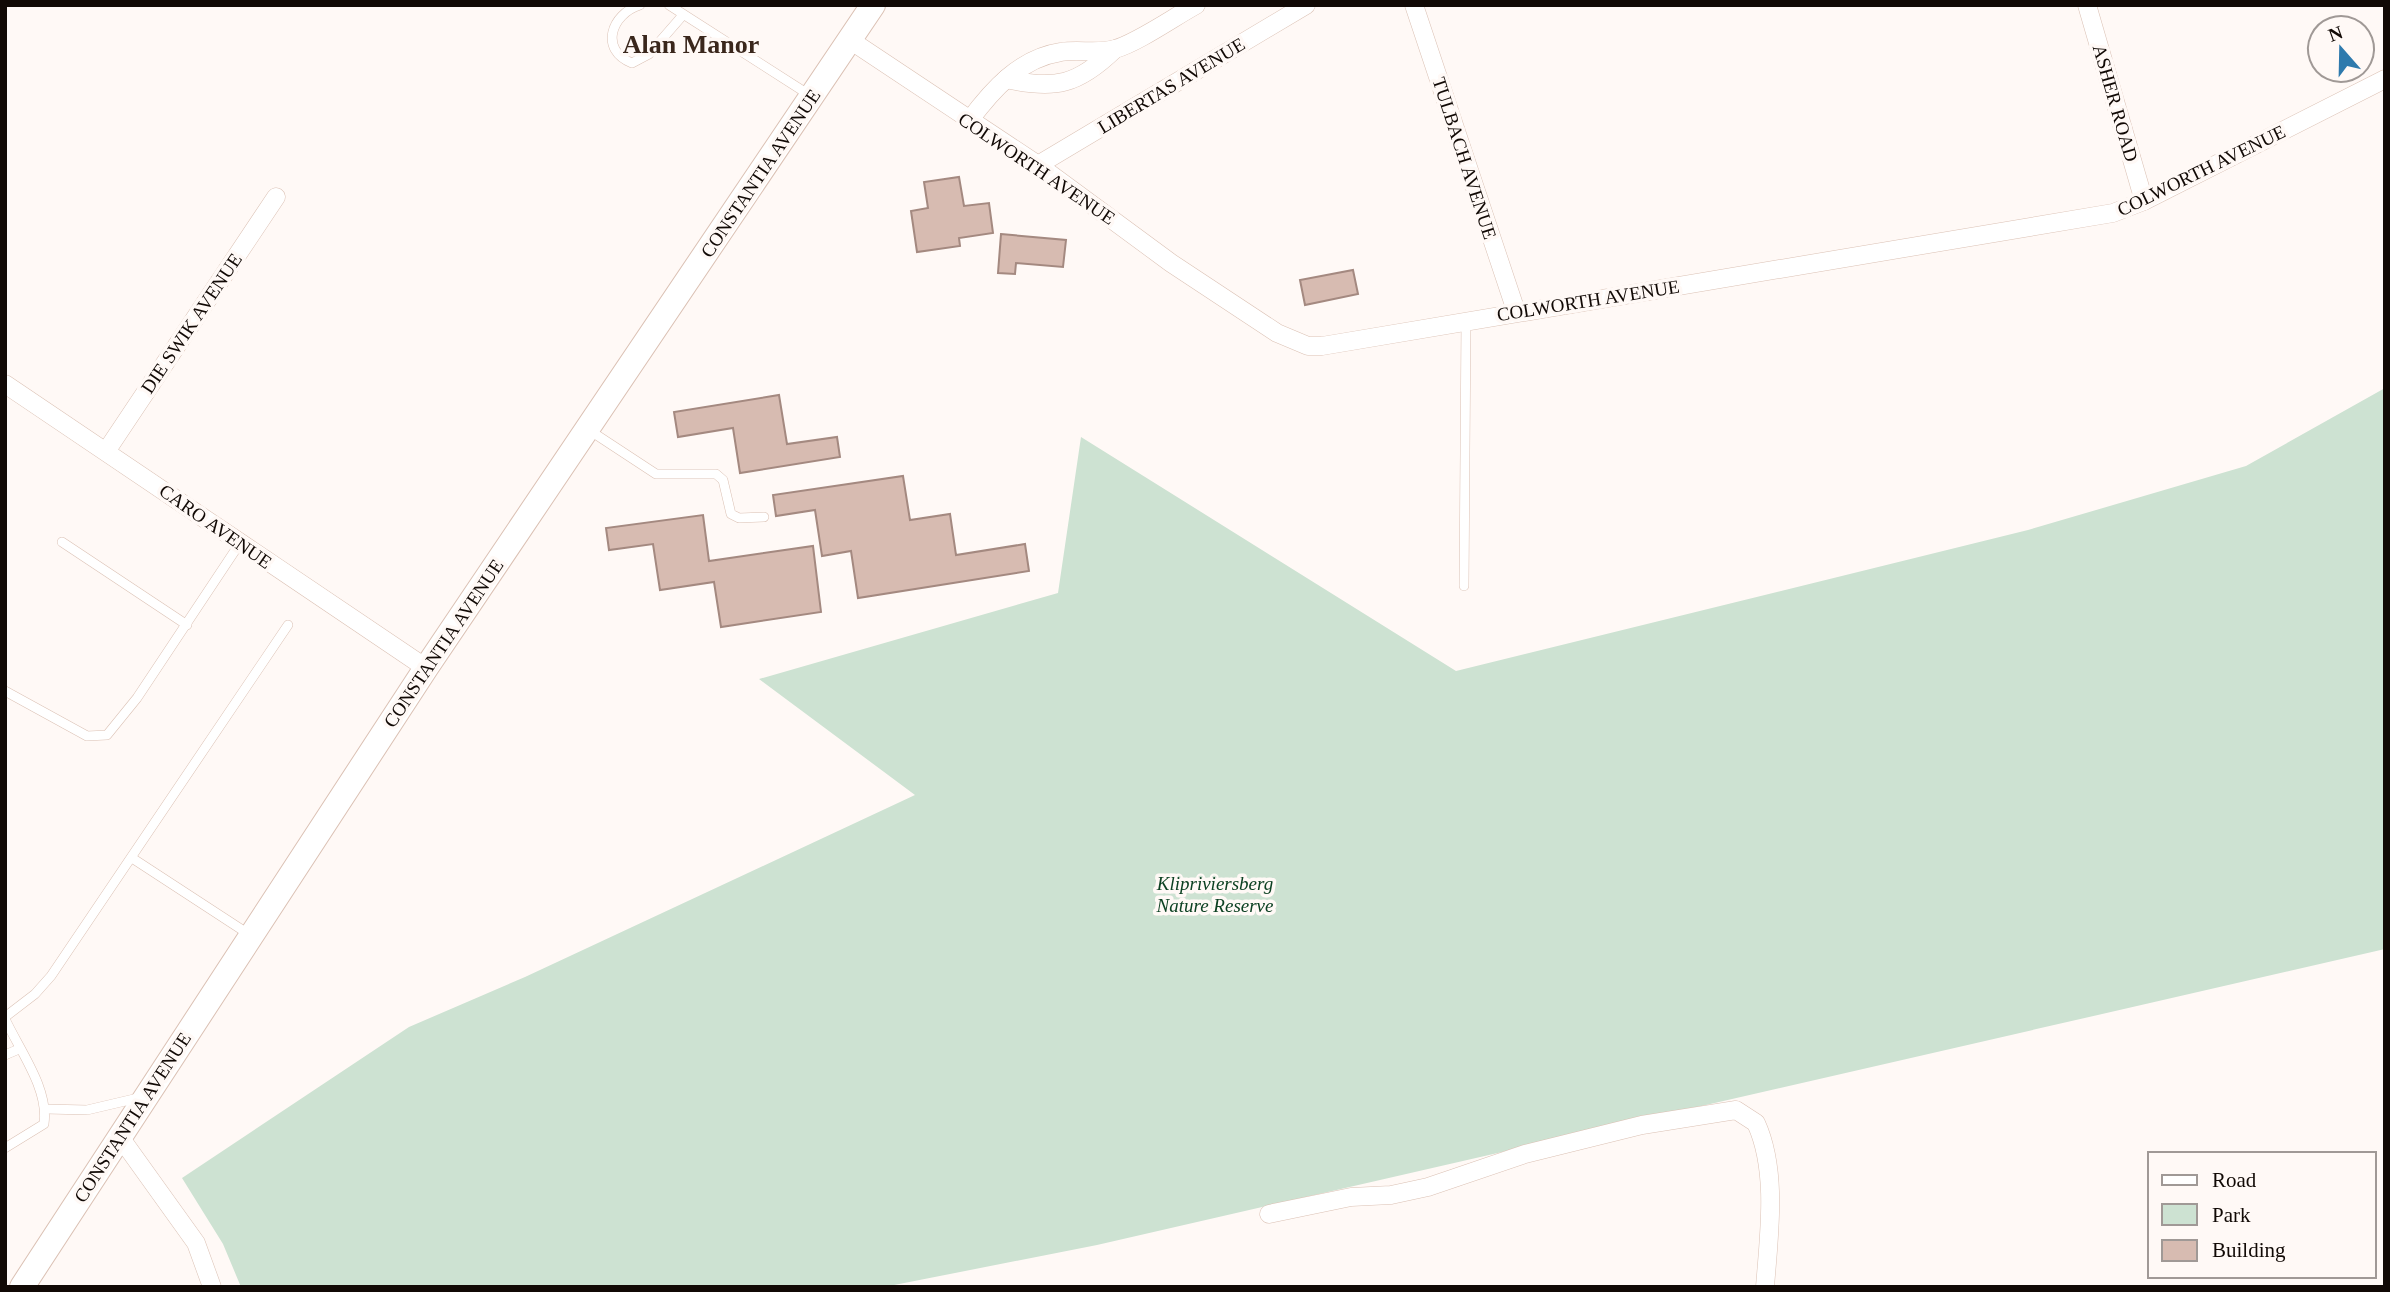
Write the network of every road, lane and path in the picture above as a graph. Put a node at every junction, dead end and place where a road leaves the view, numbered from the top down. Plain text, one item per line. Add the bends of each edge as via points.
1 (640, 5) edge
2 (668, 5) edge
3 (873, 5) edge
4 (1196, 5) edge
5 (1306, 5) edge
6 (1413, 5) edge
7 (2087, 5) edge
8 (683, 15) junction
9 (850, 40) junction
10 (1115, 50) junction
11 (1006, 79) junction
12 (2385, 79) edge
13 (812, 96) junction
14 (969, 121) junction
15 (1038, 165) junction
16 (276, 197) dead end
17 (2144, 201) junction
18 (1516, 312) junction
19 (1466, 320) junction
20 (5, 384) edge
21 (587, 429) junction
22 (107, 450) junction
23 (764, 517) dead end
24 (62, 542) dead end
25 (240, 543) junction
26 (1464, 586) dead end
27 (187, 625) junction
28 (288, 625) dead end
29 (426, 668) junction
30 (5, 691) edge
31 (132, 858) junction
32 (250, 934) junction
33 (5, 1018) edge
34 (19, 1049) junction
35 (5, 1055) edge
36 (146, 1096) junction
37 (46, 1109) junction
38 (120, 1137) junction
39 (5, 1148) edge
40 (1269, 1214) dead end
41 (22, 1287) edge
42 (212, 1287) edge
43 (1765, 1287) edge

1 - 8 lane via 625,10 612,33 618,51 632,63 649,54
2 - 8 lane
3 - 9 street, CONSTANTIA AVENUE
4 - 10 street
5 - 15 street, LIBERTAS AVENUE
6 - 18 street, TULBACH AVENUE
7 - 17 street, ASHER ROAD
8 - 13 lane
9 - 13 street, CONSTANTIA AVENUE
9 - 14 street, COLWORTH AVENUE
10 - 11 street via 1062,51 1039,57
10 - 11 street via 1095,69 1057,85
11 - 14 street
12 - 17 street, COLWORTH AVENUE
13 - 21 street, CONSTANTIA AVENUE
14 - 15 street, COLWORTH AVENUE
15 - 19 street, COLWORTH AVENUE via 1171,263 1297,342 1322,346
16 - 22 street, DIE SWIK AVENUE
17 - 18 street, COLWORTH AVENUE via 2075,222
18 - 19 street, COLWORTH AVENUE
19 - 26 lane
20 - 22 street, CARO AVENUE
21 - 23 lane via 656,474 716,474 723,480 731,514
21 - 29 street, CONSTANTIA AVENUE
22 - 25 street, CARO AVENUE
24 - 27 lane
25 - 27 lane
25 - 29 street, CARO AVENUE
27 - 30 lane via 107,735 87,736
28 - 31 lane
29 - 32 street, CONSTANTIA AVENUE
31 - 32 lane
31 - 33 lane via 51,976
32 - 36 street, CONSTANTIA AVENUE
33 - 34 lane
34 - 35 lane
34 - 37 lane
36 - 37 lane via 87,1110
36 - 38 street, CONSTANTIA AVENUE
37 - 39 lane via 44,1124
38 - 41 street, CONSTANTIA AVENUE
38 - 42 street via 196,1243
40 - 43 street via 1351,1197 1428,1188 1538,1151 1675,1118 1736,1110 1756,1122 1767,1155

